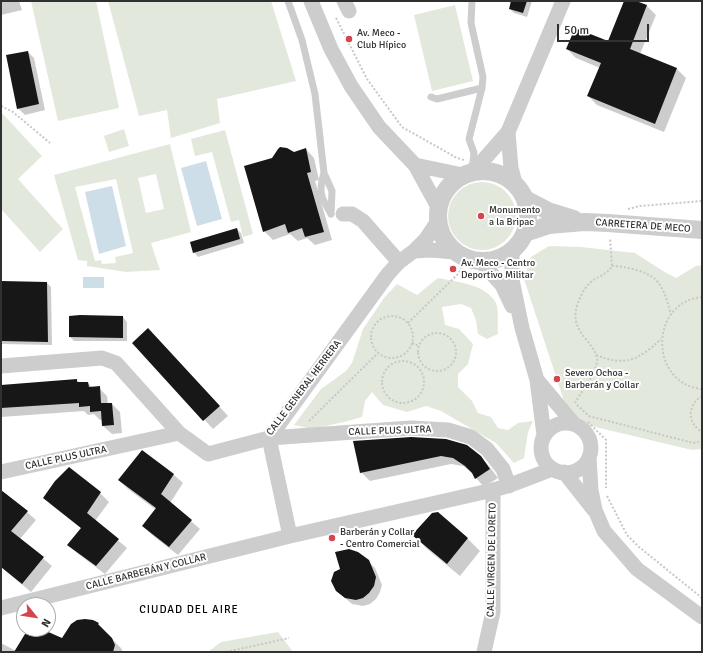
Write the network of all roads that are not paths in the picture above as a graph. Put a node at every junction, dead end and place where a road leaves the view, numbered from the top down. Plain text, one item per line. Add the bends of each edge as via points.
1 (288, 1) edge
2 (311, 1) edge
3 (472, 1) edge
4 (564, 1) edge
5 (482, 88) junction
6 (432, 97) dead end
7 (508, 132) junction
8 (415, 165) junction
9 (469, 170) junction
10 (324, 173) junction
11 (515, 183) junction
12 (525, 199) junction
13 (337, 214) junction
14 (438, 214) junction
15 (584, 222) junction
16 (702, 230) edge
17 (525, 233) junction
18 (512, 250) junction
19 (414, 251) junction
20 (458, 260) junction
21 (480, 261) junction
22 (400, 262) junction
23 (522, 328) junction
24 (1, 366) edge
25 (537, 380) junction
26 (580, 422) junction
27 (179, 433) junction
28 (544, 435) junction
29 (269, 438) junction
30 (542, 454) junction
31 (589, 457) junction
32 (558, 470) junction
33 (1, 472) edge
34 (522, 479) junction
35 (508, 486) junction
36 (494, 490) junction
37 (595, 510) junction
38 (290, 536) junction
39 (1, 608) edge
40 (702, 617) edge
41 (484, 652) edge

1 - 10 lane via 302,40 316,94
2 - 8 street via 331,49 351,86 379,127
3 - 5 lane via 471,23 483,77
4 - 7 street
5 - 6 lane via 437,100
5 - 9 lane via 470,139 474,153
7 - 9 street
7 - 11 street
8 - 9 street
8 - 14 street
9 - 11 street via 500,173
9 - 14 street via 447,188 441,198
10 - 13 lane via 332,191
10 - 13 lane via 320,186 323,200
11 - 12 street
12 - 15 street via 548,211
12 - 17 street via 528,216
13 - 22 street via 352,214 363,221
14 - 19 street, CALLE GENERAL HERRERA via 426,239
14 - 20 street via 443,238
15 - 16 street, CARRETERA DE MECO
15 - 17 street via 549,225
17 - 18 street
18 - 21 street via 503,257
18 - 23 street via 512,280
19 - 20 street via 431,250
19 - 22 street, CALLE GENERAL HERRERA
20 - 21 street via 463,257
21 - 23 street via 502,285
22 - 29 street, CALLE GENERAL HERRERA via 388,274
23 - 25 street
24 - 27 street, CALLE GENERAL HERRERA via 102,358 116,363
25 - 26 street
25 - 28 street
26 - 28 street via 552,426
26 - 31 street via 580,427 589,438
27 - 29 street, CALLE GENERAL HERRERA via 208,454
27 - 33 street, CALLE PLUS ULTRA
28 - 30 street via 541,442
29 - 35 street, CALLE PLUS ULTRA via 411,428 448,430 471,436 487,449 503,470
29 - 38 street
30 - 32 street via 544,460
30 - 34 street, CALLE BARBERÁN Y COLLAR
31 - 32 street via 581,467 570,472
31 - 37 street
32 - 34 street, CALLE BARBERÁN Y COLLAR
32 - 37 street
34 - 35 street, CALLE BARBERÁN Y COLLAR
35 - 36 street, CALLE BARBERÁN Y COLLAR
36 - 38 street, CALLE BARBERÁN Y COLLAR
36 - 41 street, CALLE VIRGEN DE LORETO via 493,612
37 - 40 street via 604,531 637,569
38 - 39 street, CALLE BARBERÁN Y COLLAR

